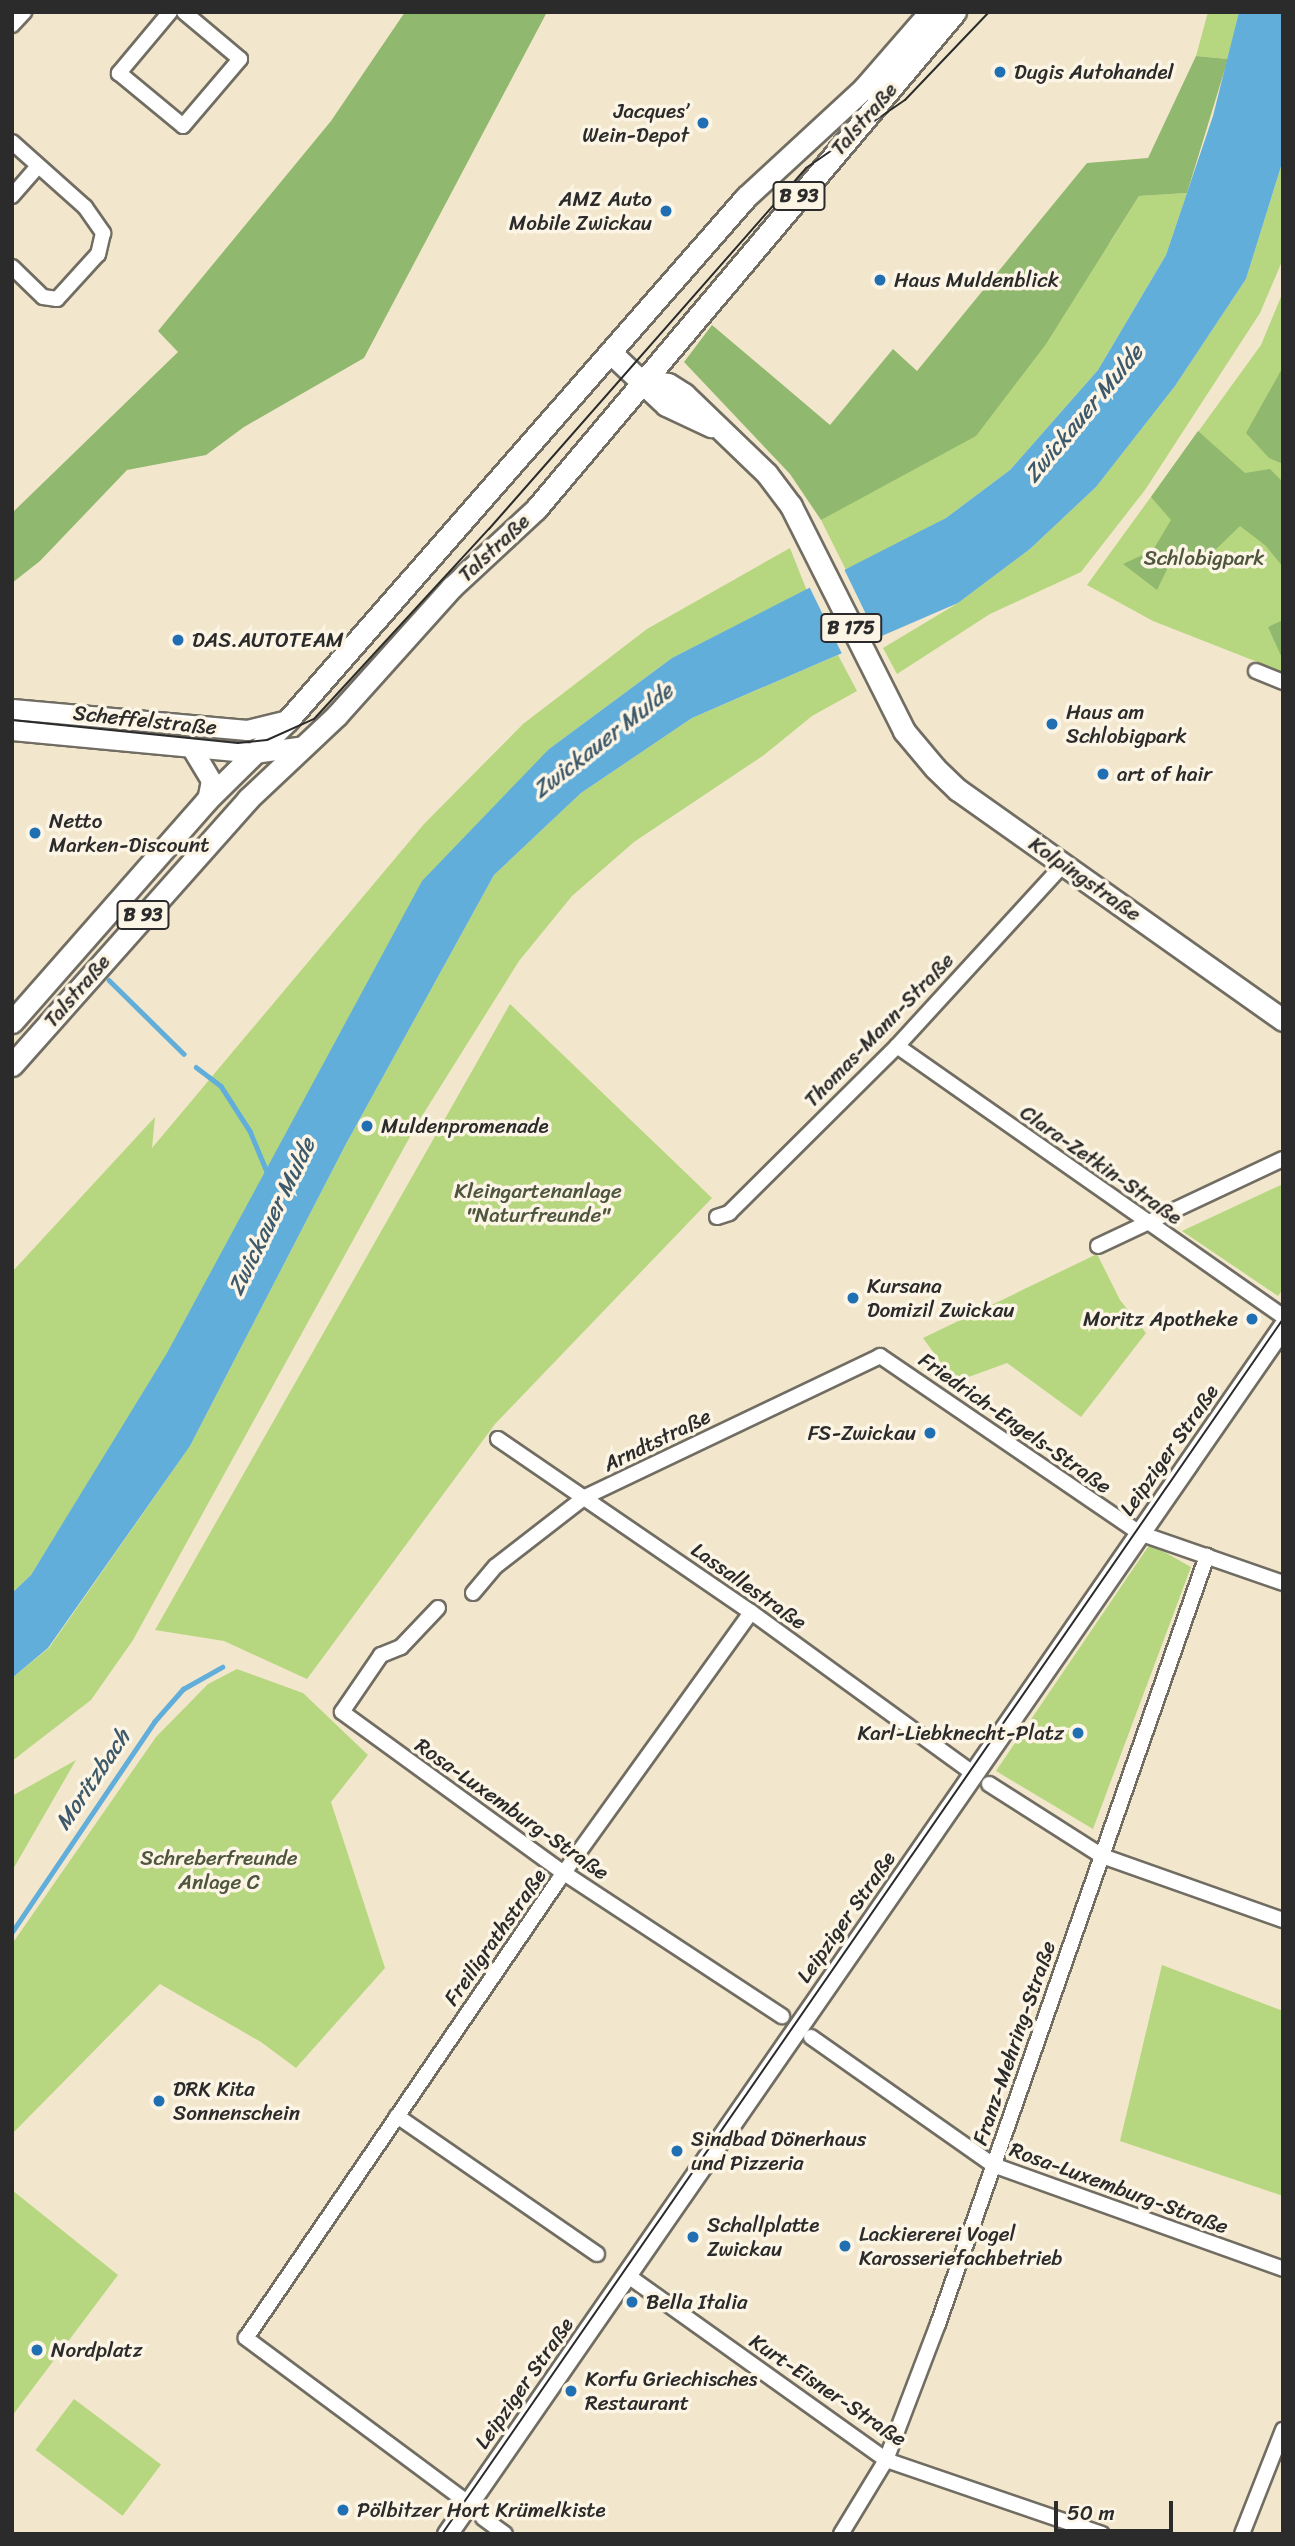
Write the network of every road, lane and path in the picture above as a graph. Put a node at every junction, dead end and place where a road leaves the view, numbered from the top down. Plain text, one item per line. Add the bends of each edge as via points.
1 (24, 12) edge
2 (170, 12) edge
3 (184, 12) edge
4 (930, 12) edge
5 (955, 12) edge
6 (12, 25) edge
7 (12, 142) edge
8 (38, 166) junction
9 (12, 196) edge
10 (12, 267) edge
11 (610, 352) junction
12 (642, 379) junction
13 (1256, 671) dead end
14 (1283, 681) edge
15 (12, 709) edge
16 (288, 720) junction
17 (12, 730) edge
18 (247, 730) junction
19 (191, 747) junction
20 (268, 754) junction
21 (207, 800) junction
22 (1064, 864) junction
23 (1283, 1020) edge
24 (12, 1022) edge
25 (897, 1046) junction
26 (12, 1065) edge
27 (1283, 1159) edge
28 (717, 1217) dead end
29 (1144, 1222) junction
30 (1098, 1246) dead end
31 (1283, 1316) edge
32 (1283, 1326) edge
33 (880, 1356) joint
34 (498, 1439) dead end
35 (585, 1497) junction
36 (1139, 1533) junction
37 (1207, 1556) junction
38 (1283, 1583) edge
39 (473, 1593) dead end
40 (438, 1608) dead end
41 (751, 1612) junction
42 (981, 1779) junction
43 (1102, 1856) junction
44 (564, 1873) junction
45 (1283, 1920) edge
46 (782, 2016) dead end
47 (811, 2037) dead end
48 (397, 2116) junction
49 (993, 2165) junction
50 (597, 2255) dead end
51 (1283, 2269) edge
52 (626, 2275) junction
53 (1283, 2430) edge
54 (886, 2460) junction
55 (468, 2503) junction
56 (483, 2518) dead end
57 (447, 2534) edge
58 (505, 2534) edge
59 (841, 2534) edge
60 (1102, 2534) edge
61 (1242, 2534) edge

1 - 6 street
2 - 3 street via 119,73 183,127 240,59
4 - 11 main road, Talstraße / B 93 via 864,88 746,197
5 - 12 main road, Talstraße / B 93
7 - 8 street
8 - 9 street
8 - 10 street via 85,207 103,233 98,254 57,299 43,297
11 - 12 main road, B 175
11 - 16 main road, Talstraße / B 93
12 - 20 main road, Talstraße / B 93 via 596,441 536,509 452,587 304,747
12 - 22 main road, Kolpingstraße / B 175 via 677,388 767,474 805,529 900,724 958,790
13 - 14 street
15 - 18 street, Scheffelstraße
16 - 18 street, Scheffelstraße
16 - 20 main road, Talstraße / B 93
17 - 19 street, Scheffelstraße
18 - 20 street, Scheffelstraße
19 - 20 street, Scheffelstraße
19 - 21 street via 211,780
20 - 21 main road, Talstraße / B 93
20 - 26 main road, Talstraße / B 93 via 209,840
21 - 24 main road, Talstraße / B 93
22 - 23 main road, Kolpingstraße / B 175
22 - 25 street, Thomas-Mann-Straße
25 - 28 street, Thomas-Mann-Straße via 729,1213
25 - 29 street, Clara-Zetkin-Straße
27 - 29 street
29 - 30 street
29 - 31 street, Clara-Zetkin-Straße
32 - 36 street, Leipziger Straße
33 - 35 street, Arndtstraße
33 - 36 street, Friedrich-Engels-Straße
34 - 35 street, Lassallestraße
35 - 39 street, Arndtstraße via 496,1566
35 - 41 street, Lassallestraße
36 - 37 street, Friedrich-Engels-Straße
36 - 42 street, Leipziger Straße
37 - 38 street, Friedrich-Engels-Straße
37 - 43 street, Franz-Mehring-Straße
40 - 44 street, Rosa-Luxemburg-Straße via 401,1647 381,1655 342,1712
41 - 42 street, Lassallestraße
41 - 44 street, Freiligrathstraße
42 - 43 street, Lassallestraße
42 - 52 street, Leipziger Straße
43 - 45 street, Lassallestraße
43 - 49 street, Franz-Mehring-Straße
44 - 46 street, Rosa-Luxemburg-Straße
44 - 48 street, Freiligrathstraße
47 - 49 street, Rosa-Luxemburg-Straße
48 - 50 street
48 - 55 street, Freiligrathstraße via 246,2338
49 - 51 street, Rosa-Luxemburg-Straße
49 - 54 street, Franz-Mehring-Straße
52 - 54 street, Kurt-Eisner-Straße
52 - 55 street, Leipziger Straße
53 - 61 street
54 - 59 street, Franz-Mehring-Straße
54 - 60 street, Kurt-Eisner-Straße
55 - 57 street, Leipziger Straße
56 - 58 street

